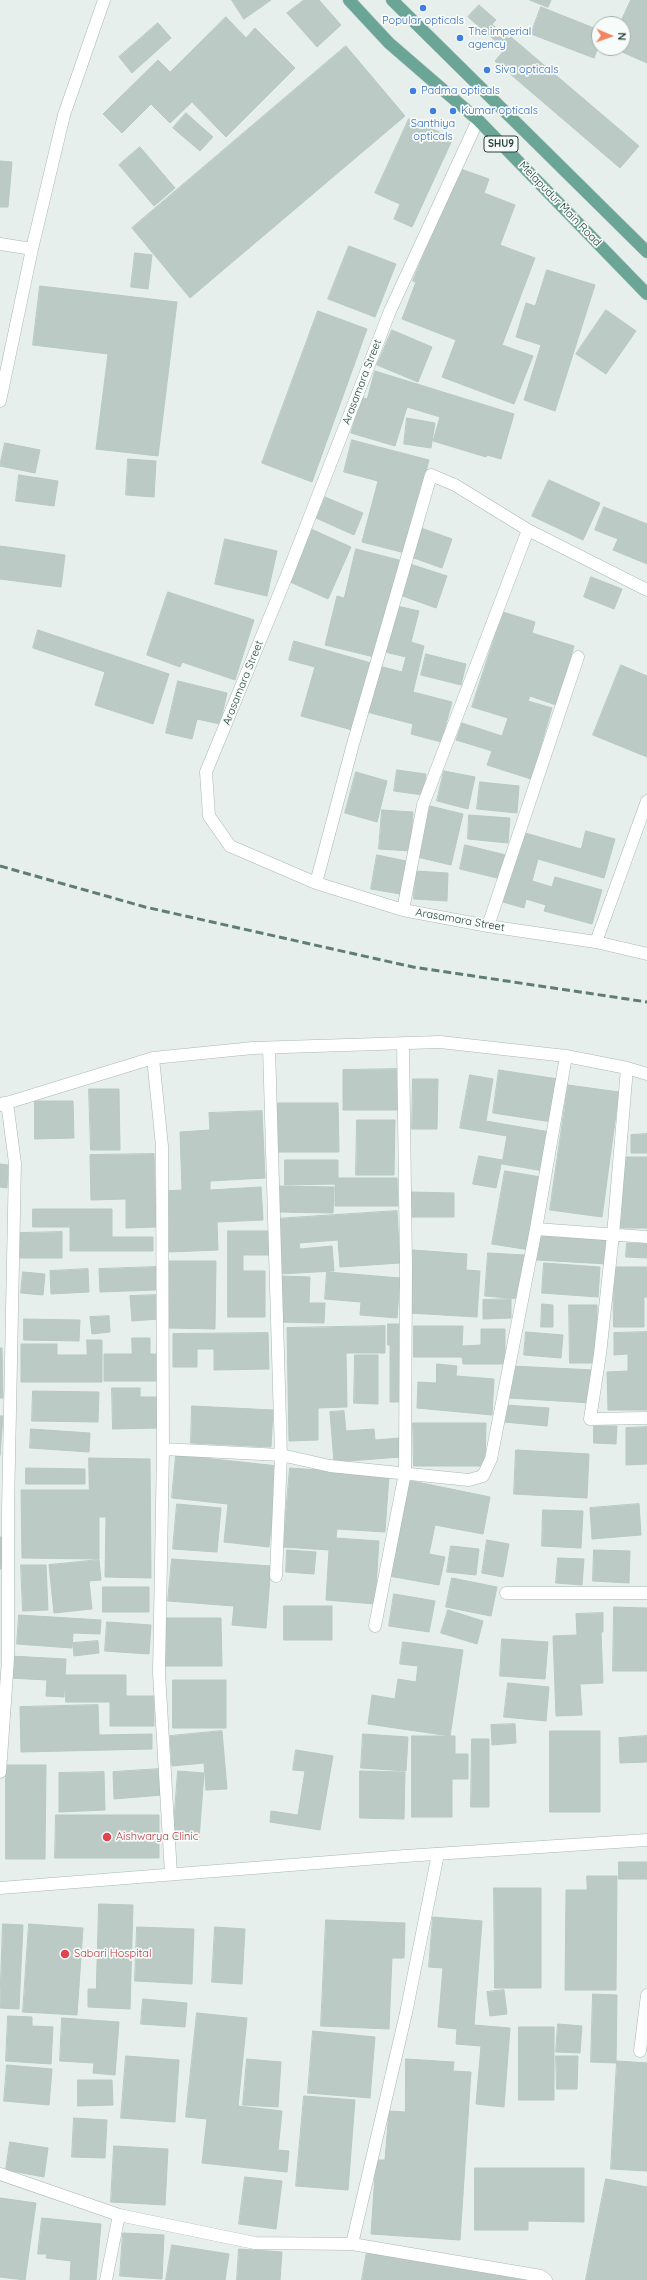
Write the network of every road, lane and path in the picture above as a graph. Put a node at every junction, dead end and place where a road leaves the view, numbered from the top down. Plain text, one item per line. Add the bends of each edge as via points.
1 (104, 0) edge
2 (349, 0) edge
3 (392, 0) edge
4 (478, 120) junction
5 (0, 244) edge
6 (32, 250) junction
7 (647, 252) edge
8 (647, 294) edge
9 (0, 401) edge
10 (528, 530) junction
11 (647, 590) edge
12 (578, 657) dead end
13 (647, 801) edge
14 (316, 883) junction
15 (403, 910) junction
16 (488, 926) junction
17 (596, 942) junction
18 (647, 954) edge
19 (403, 1043) junction
20 (269, 1048) junction
21 (566, 1056) junction
22 (153, 1058) junction
23 (627, 1068) junction
24 (647, 1074) edge
25 (2, 1104) edge
26 (536, 1229) junction
27 (613, 1235) junction
28 (647, 1237) edge
29 (5, 1409) edge
30 (647, 1418) edge
31 (163, 1449) junction
32 (281, 1455) junction
33 (405, 1473) junction
34 (4, 1519) edge
35 (276, 1576) dead end
36 (506, 1593) dead end
37 (647, 1593) edge
38 (375, 1626) dead end
39 (2, 1737) edge
40 (0, 1772) edge
41 (647, 1840) edge
42 (438, 1854) junction
43 (171, 1874) junction
44 (0, 1888) edge
45 (647, 1995) edge
46 (640, 2051) dead end
47 (0, 2174) edge
48 (119, 2215) junction
49 (352, 2244) junction
50 (106, 2280) edge
51 (546, 2280) edge

1 - 6 street via 64,115
2 - 4 main road, Melapudur Main Road / SHU9 via 389,42
3 - 7 main road, SHU9
4 - 8 main road, Melapudur Main Road / SHU9
4 - 14 street, Arasamara Street via 390,311 287,575 206,772 209,816 230,846
5 - 6 street
6 - 9 street
10 - 11 street
10 - 14 street via 455,486 431,476 353,744
10 - 15 street via 423,805
12 - 16 street
13 - 17 street
14 - 15 street, Arasamara Street
15 - 16 street, Arasamara Street
16 - 17 street, Arasamara Street
17 - 18 street, Arasamara Street
19 - 20 street
19 - 21 street via 440,1042
19 - 33 street
20 - 22 street
20 - 32 street
21 - 23 street
21 - 26 street
22 - 25 street
22 - 31 street via 162,1146
23 - 24 street
23 - 27 street
25 - 29 street via 8,1110 15,1163
26 - 27 street
26 - 33 street via 491,1459 483,1476 469,1480
27 - 28 street
27 - 30 street via 590,1419
29 - 34 street
31 - 32 street
31 - 43 street via 158,1673
32 - 33 street via 330,1466
32 - 35 street
33 - 38 street
34 - 39 street via 8,1659
36 - 37 street
39 - 40 street
41 - 42 street
42 - 43 street
42 - 49 street via 406,2013
43 - 44 street
45 - 46 street
47 - 48 street
48 - 49 street via 255,2243
48 - 50 street
49 - 51 street via 541,2276

